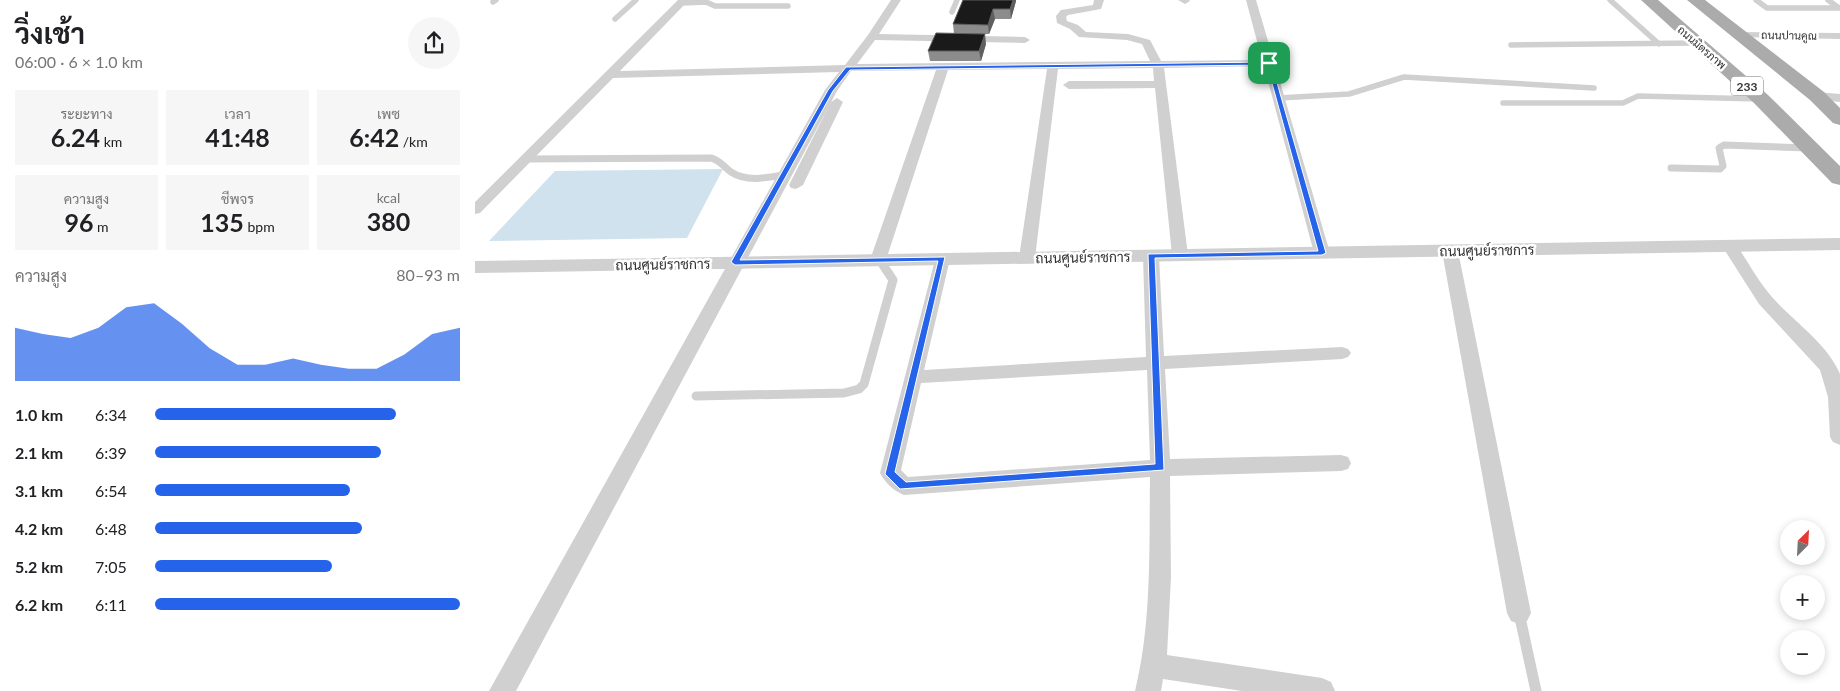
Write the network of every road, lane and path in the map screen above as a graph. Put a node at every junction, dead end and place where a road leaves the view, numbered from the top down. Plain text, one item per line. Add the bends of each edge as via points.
1 (636, 0) edge
2 (896, 0) edge
3 (957, 0) edge
4 (1099, 0) edge
5 (1251, 0) edge
6 (1610, 0) edge
7 (1649, 0) edge
8 (1695, 0) edge
9 (1756, 0) edge
10 (1828, 0) edge
11 (683, 1) edge
12 (788, 6) dead end
13 (952, 12) dead end
14 (615, 19) dead end
15 (1739, 35) junction
16 (1840, 36) edge
17 (872, 37) junction
18 (1025, 40) dead end
19 (1698, 43) junction
20 (1659, 44) junction
21 (1511, 45) dead end
22 (1269, 63) junction
23 (1158, 65) junction
24 (1053, 66) junction
25 (848, 68) junction
26 (943, 68) junction
27 (609, 75) junction
28 (1160, 84) junction
29 (1069, 85) dead end
30 (1594, 88) dead end
31 (831, 90) junction
32 (1817, 96) junction
33 (1279, 98) junction
34 (1840, 98) edge
35 (1761, 99) junction
36 (1503, 103) dead end
37 (1840, 119) edge
38 (1811, 148) junction
39 (525, 159) junction
40 (1671, 168) dead end
41 (783, 176) junction
42 (1840, 178) edge
43 (796, 185) dead end
44 (475, 210) edge
45 (1840, 244) edge
46 (1730, 246) junction
47 (1450, 251) junction
48 (1322, 253) junction
49 (1180, 255) junction
50 (1151, 256) junction
51 (1027, 258) junction
52 (942, 259) junction
53 (878, 260) junction
54 (735, 262) junction
55 (475, 267) edge
56 (1342, 353) dead end
57 (1155, 364) junction
58 (913, 377) junction
59 (696, 396) dead end
60 (1840, 437) edge
61 (1341, 463) dead end
62 (1160, 468) junction
63 (1519, 613) joint
64 (1154, 665) junction
65 (502, 691) edge
66 (1148, 691) edge
67 (1322, 691) edge
68 (1535, 691) edge

1 - 14 lane
2 - 17 street
3 - 13 lane
4 - 23 street via 1097,7 1065,12 1061,16 1062,23 1083,35 1140,38 1146,42
5 - 22 street
6 - 20 lane
7 - 19 main road, ถนนมิตรภาพ / 233
8 - 15 main road, 233
9 - 10 lane via 1767,8 1839,8
11 - 12 lane via 715,6
11 - 27 street
15 - 16 street, ถนนปานคูณ
15 - 32 main road, 233
17 - 18 street
17 - 25 street
19 - 20 lane
19 - 35 main road, ถนนมิตรภาพ / 233
20 - 21 lane
22 - 23 street
22 - 33 street
23 - 24 street
23 - 28 street
24 - 26 street
24 - 51 street
25 - 26 street
25 - 27 street
25 - 31 street
26 - 53 street
27 - 39 street
28 - 29 street
28 - 49 street
30 - 33 lane via 1404,77 1349,94
31 - 41 street
31 - 43 street via 842,92
32 - 34 street
32 - 37 main road, 233
33 - 48 street
35 - 36 lane via 1638,96 1623,103
35 - 38 main road, ถนนมิตรภาพ / 233
38 - 40 lane via 1724,145 1719,148 1722,168
38 - 42 main road, ถนนมิตรภาพ / 233
39 - 41 lane via 711,158 743,177
39 - 44 street
41 - 54 street
45 - 46 street, ถนนศูนย์ราชการ
46 - 47 street, ถนนศูนย์ราชการ
46 - 60 street via 1765,300 1830,370 1836,383
47 - 48 street, ถนนศูนย์ราชการ
47 - 63 street
48 - 49 street, ถนนศูนย์ราชการ
49 - 50 street, ถนนศูนย์ราชการ
50 - 51 street, ถนนศูนย์ราชการ
50 - 57 street
51 - 52 street, ถนนศูนย์ราชการ
52 - 53 street, ถนนศูนย์ราชการ
52 - 58 street
53 - 54 street, ถนนศูนย์ราชการ
53 - 59 lane via 893,280 864,384 859,389 844,393
54 - 55 street, ถนนศูนย์ราชการ
54 - 65 street
56 - 57 street
57 - 58 street
57 - 62 street
58 - 62 street via 890,474 904,486
61 - 62 street
62 - 64 street via 1160,577
63 - 68 lane
64 - 66 street
64 - 67 street

